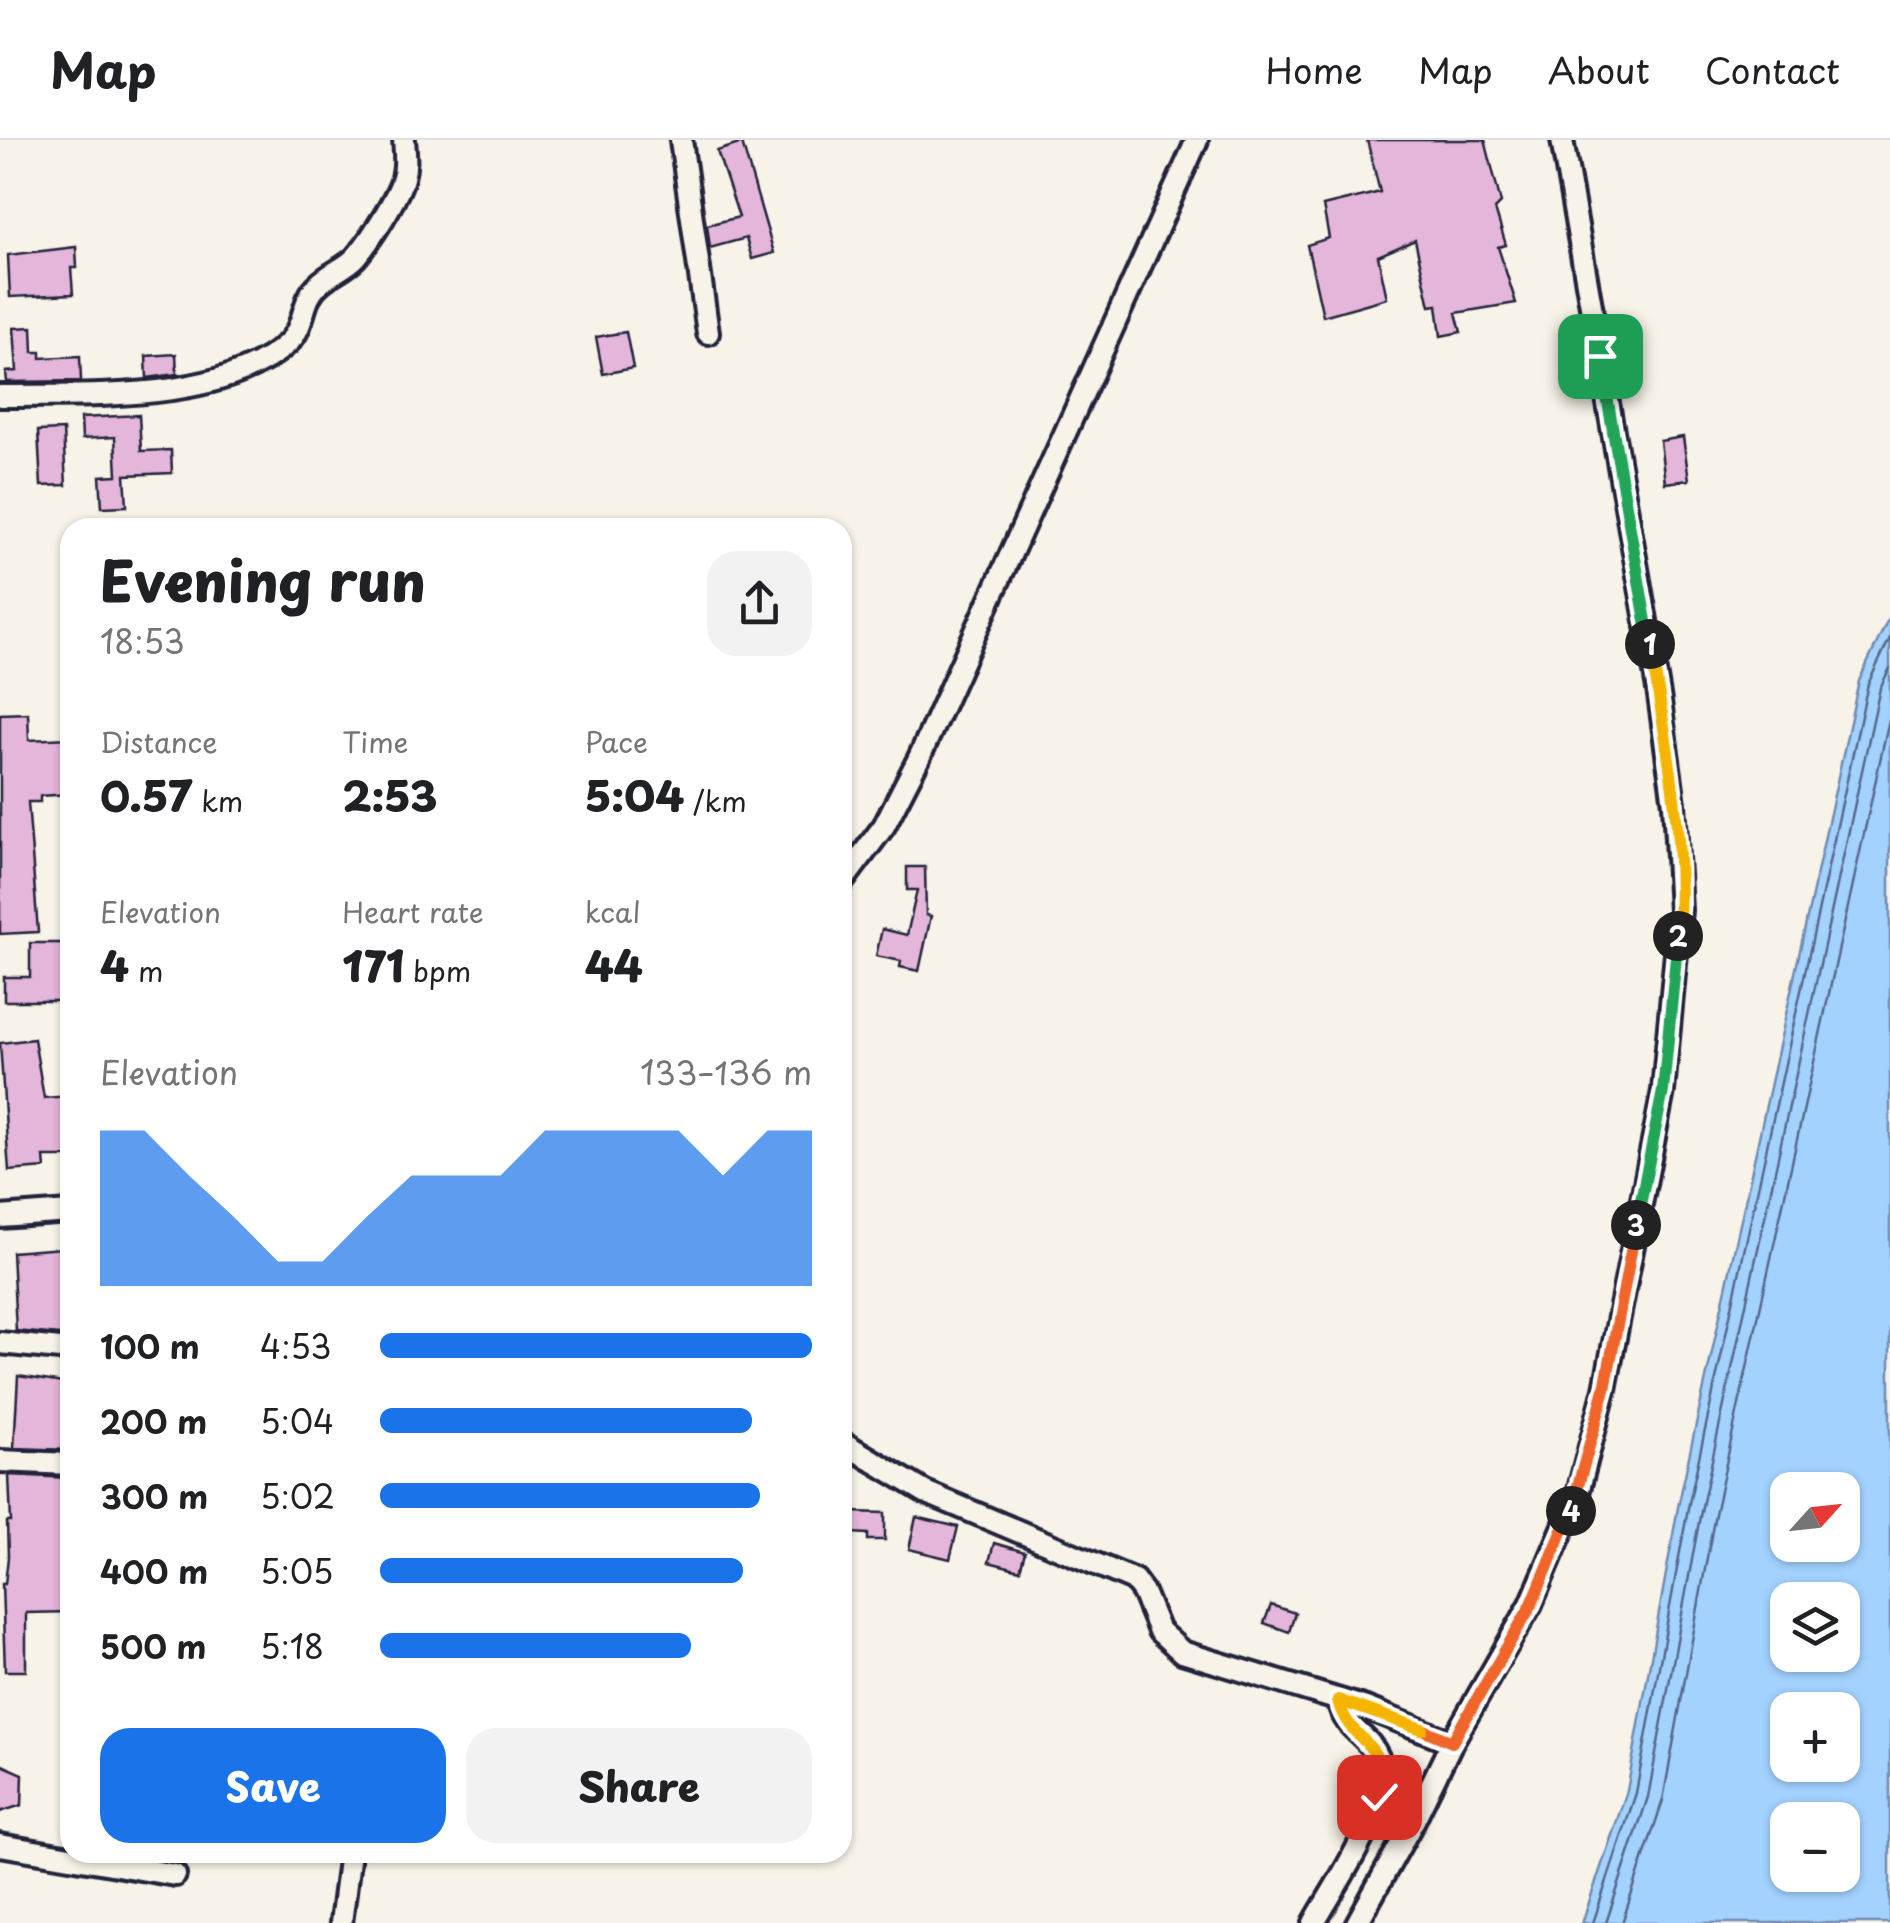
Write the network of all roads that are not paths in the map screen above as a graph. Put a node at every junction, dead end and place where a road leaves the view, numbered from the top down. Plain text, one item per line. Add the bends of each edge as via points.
1 (404, 140) edge
2 (681, 140) edge
3 (1197, 140) edge
4 (1562, 140) edge
5 (708, 333) dead end
6 (0, 396) edge
7 (852, 869) edge
8 (60, 1213) edge
9 (0, 1217) edge
10 (0, 1343) edge
11 (60, 1349) edge
12 (852, 1448) edge
13 (0, 1461) edge
14 (60, 1464) edge
15 (1338, 1700) junction
16 (1452, 1742) junction
17 (0, 1845) edge
18 (60, 1855) edge
19 (105, 1863) edge
20 (349, 1863) edge
21 (175, 1875) dead end
22 (341, 1923) edge
23 (1314, 1923) edge
24 (1357, 1923) edge

1 - 6 street via 400,188 356,256 312,290 297,334 278,351 189,387
2 - 5 street
3 - 7 street via 919,758 884,826
4 - 16 street via 1658,695 1680,910 1663,1091 1578,1493 1532,1604
8 - 9 street
10 - 11 street
12 - 15 street via 925,1492 1134,1580 1159,1632 1182,1652
13 - 14 street
15 - 16 street
15 - 23 street via 1348,1726 1374,1750 1382,1783 1370,1820
16 - 24 street
17 - 18 street
19 - 21 street
20 - 22 street

